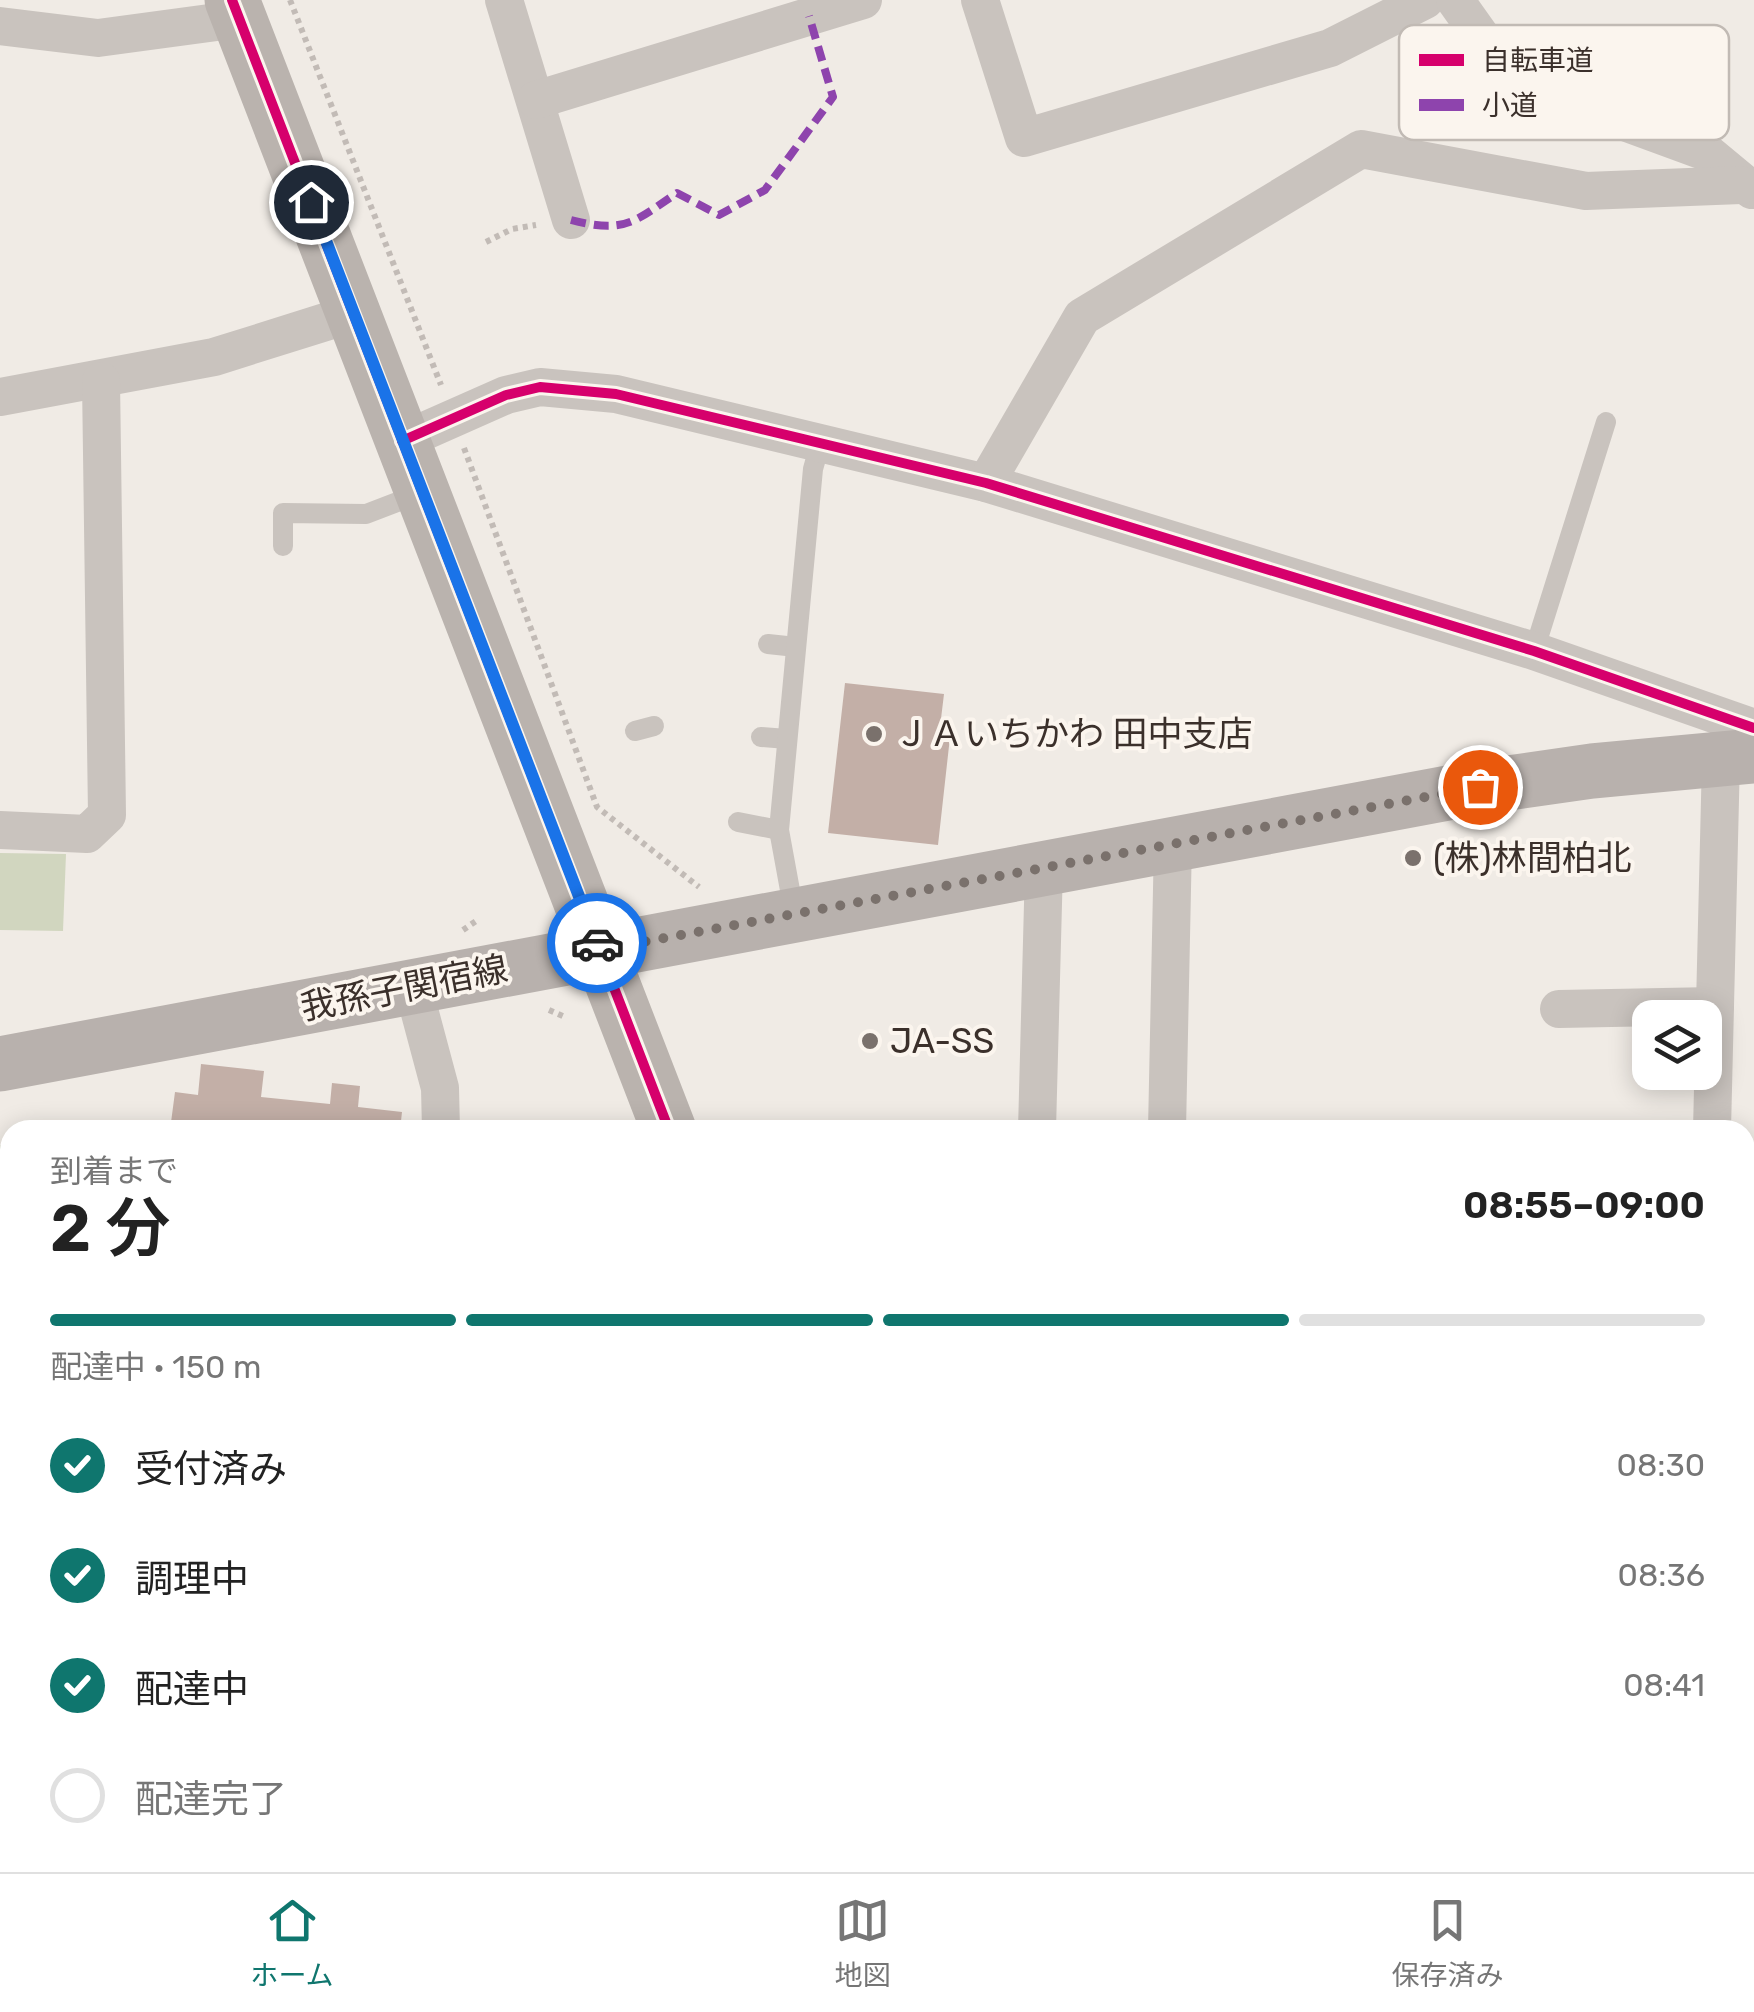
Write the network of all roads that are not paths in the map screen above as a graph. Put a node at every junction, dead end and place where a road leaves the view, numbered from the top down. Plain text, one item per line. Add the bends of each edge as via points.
1 (504, 0) edge
2 (862, 0) edge
3 (980, 0) edge
4 (1425, 0) edge
5 (1455, 0) edge
6 (236, 9) edge
7 (1473, 25) edge
8 (0, 26) edge
9 (536, 100) junction
10 (1677, 140) edge
11 (1747, 188) edge
12 (572, 220) road end
13 (354, 313) junction
14 (102, 381) junction
15 (0, 397) edge
16 (1606, 422) dead end
17 (402, 441) junction
18 (820, 444) junction
19 (986, 483) junction
20 (422, 492) junction
21 (283, 546) dead end
22 (768, 644) dead end
23 (796, 647) junction
24 (1534, 651) junction
25 (761, 737) dead end
26 (788, 739) junction
27 (1743, 747) edge
28 (738, 822) dead end
29 (0, 830) edge
30 (779, 830) junction
31 (1174, 841) junction
32 (1044, 866) junction
33 (794, 914) junction
34 (600, 950) junction
35 (413, 987) junction
36 (1717, 1000) edge
37 (1632, 1008) edge
38 (1560, 1009) dead end
39 (0, 1064) edge
40 (1713, 1090) edge
41 (440, 1120) edge
42 (665, 1120) edge
43 (1036, 1120) edge
44 (1168, 1120) edge
45 (1712, 1120) edge

1 - 9 street
2 - 9 street
3 - 4 street via 1024,138 1330,48
5 - 7 street
6 - 8 street via 98,38
6 - 13 street
9 - 12 street
10 - 11 street via 1706,152
11 - 19 street via 1586,191 1361,149 1082,317
13 - 14 street via 214,357
13 - 17 street
14 - 15 street
14 - 29 street via 107,814 87,834
16 - 24 lane
17 - 18 street via 506,396 570,387
17 - 20 street
18 - 19 street
18 - 23 lane
19 - 24 street
20 - 21 lane via 366,514 283,513
20 - 34 street
22 - 23 lane
23 - 26 lane
24 - 27 street
25 - 26 lane
26 - 30 lane
27 - 31 main road, 我孫子関宿線
27 - 36 street
28 - 30 lane
30 - 33 lane
31 - 32 main road, 我孫子関宿線
31 - 44 street
32 - 33 main road, 我孫子関宿線
32 - 43 street
33 - 34 main road, 我孫子関宿線
34 - 35 main road, 我孫子関宿線
34 - 42 street
35 - 39 main road, 我孫子関宿線 via 131,1026
35 - 41 street via 440,1088
37 - 38 street
40 - 45 street

